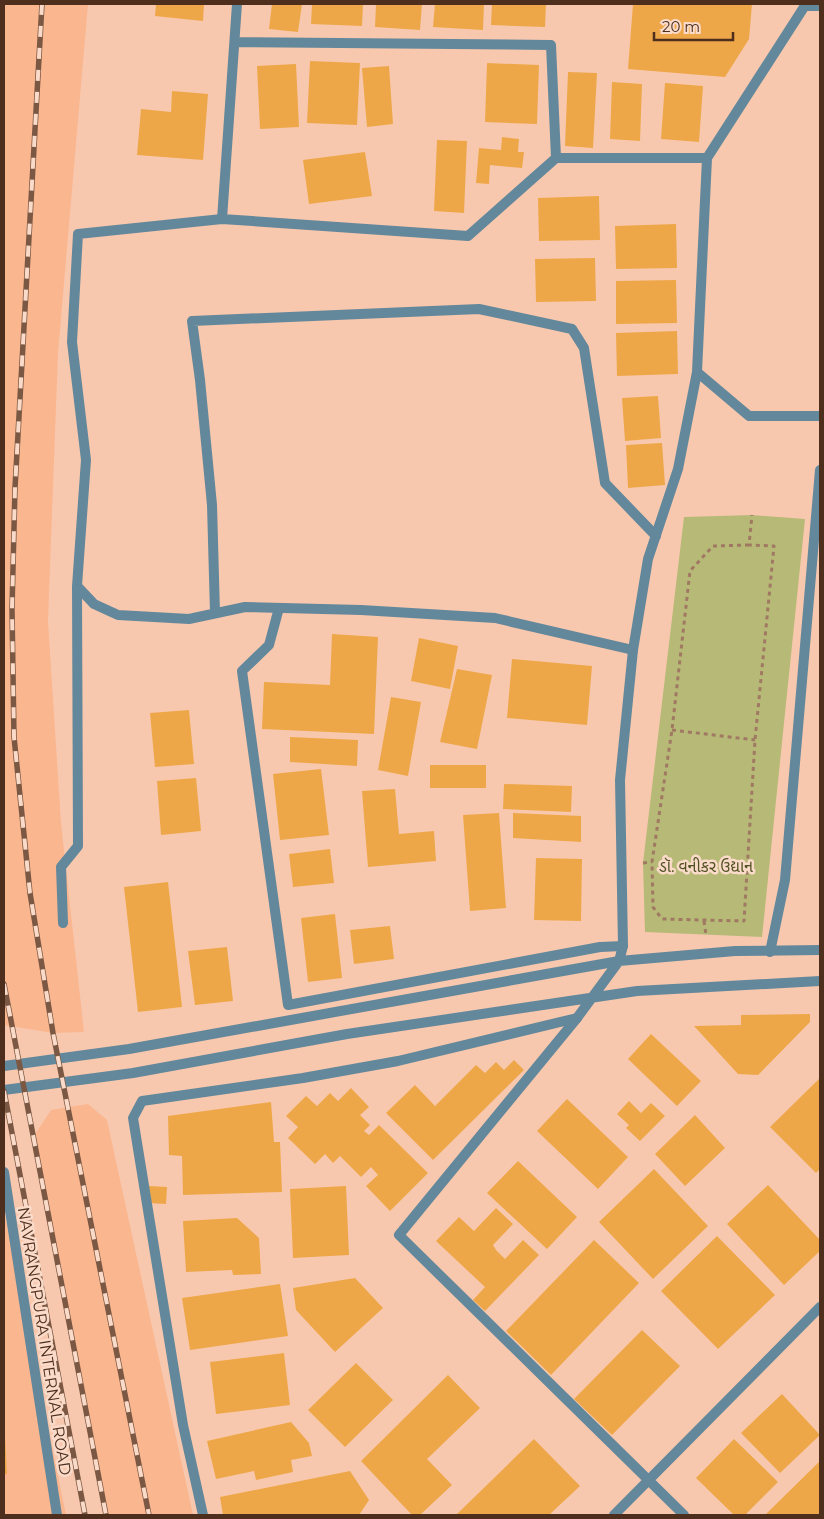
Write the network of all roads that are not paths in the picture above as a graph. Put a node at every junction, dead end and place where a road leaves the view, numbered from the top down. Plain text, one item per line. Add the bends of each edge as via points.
1 (237, 4) edge
2 (806, 5) edge
3 (820, 6) edge
4 (235, 42) junction
5 (556, 158) junction
6 (707, 158) junction
7 (222, 219) junction
8 (697, 372) junction
9 (820, 416) edge
10 (820, 470) edge
11 (656, 536) junction
12 (77, 586) junction
13 (279, 608) junction
14 (215, 613) junction
15 (633, 650) junction
16 (63, 923) dead end
17 (623, 946) junction
18 (820, 950) edge
19 (770, 952) junction
20 (619, 961) junction
21 (820, 981) edge
22 (591, 999) junction
23 (577, 1018) junction
24 (4, 1066) edge
25 (4, 1090) edge
26 (4, 1172) edge
27 (820, 1308) edge
28 (649, 1481) junction
29 (57, 1515) edge
30 (203, 1515) edge
31 (614, 1515) edge
32 (684, 1515) edge

1 - 4 street
2 - 3 street
2 - 6 street
4 - 5 street via 552,45
4 - 7 street
5 - 6 street
5 - 7 street via 468,236
6 - 8 street
7 - 12 street via 78,234 72,342 86,460
8 - 9 street via 749,416
8 - 11 street via 678,469
10 - 19 street via 785,880
11 - 14 street via 605,483 584,348 572,329 479,309 192,321 212,505
11 - 15 street via 648,560
12 - 14 street via 94,604 118,615 189,618
12 - 16 street via 78,846 61,867
13 - 14 street via 245,607
13 - 15 street via 494,618
13 - 17 street via 268,644 242,671 288,1005 600,947
15 - 17 street via 620,780
17 - 20 street
18 - 19 street
19 - 20 street via 735,951
20 - 22 street
20 - 24 street via 129,1049
21 - 22 street via 638,991
22 - 23 street
22 - 25 street via 347,1034 133,1073
23 - 28 street via 399,1236
23 - 30 street via 398,1061 142,1101 133,1118 183,1426
26 - 29 street, NAVRANGPURA INTERNAL ROAD
27 - 28 street
28 - 31 street
28 - 32 street

